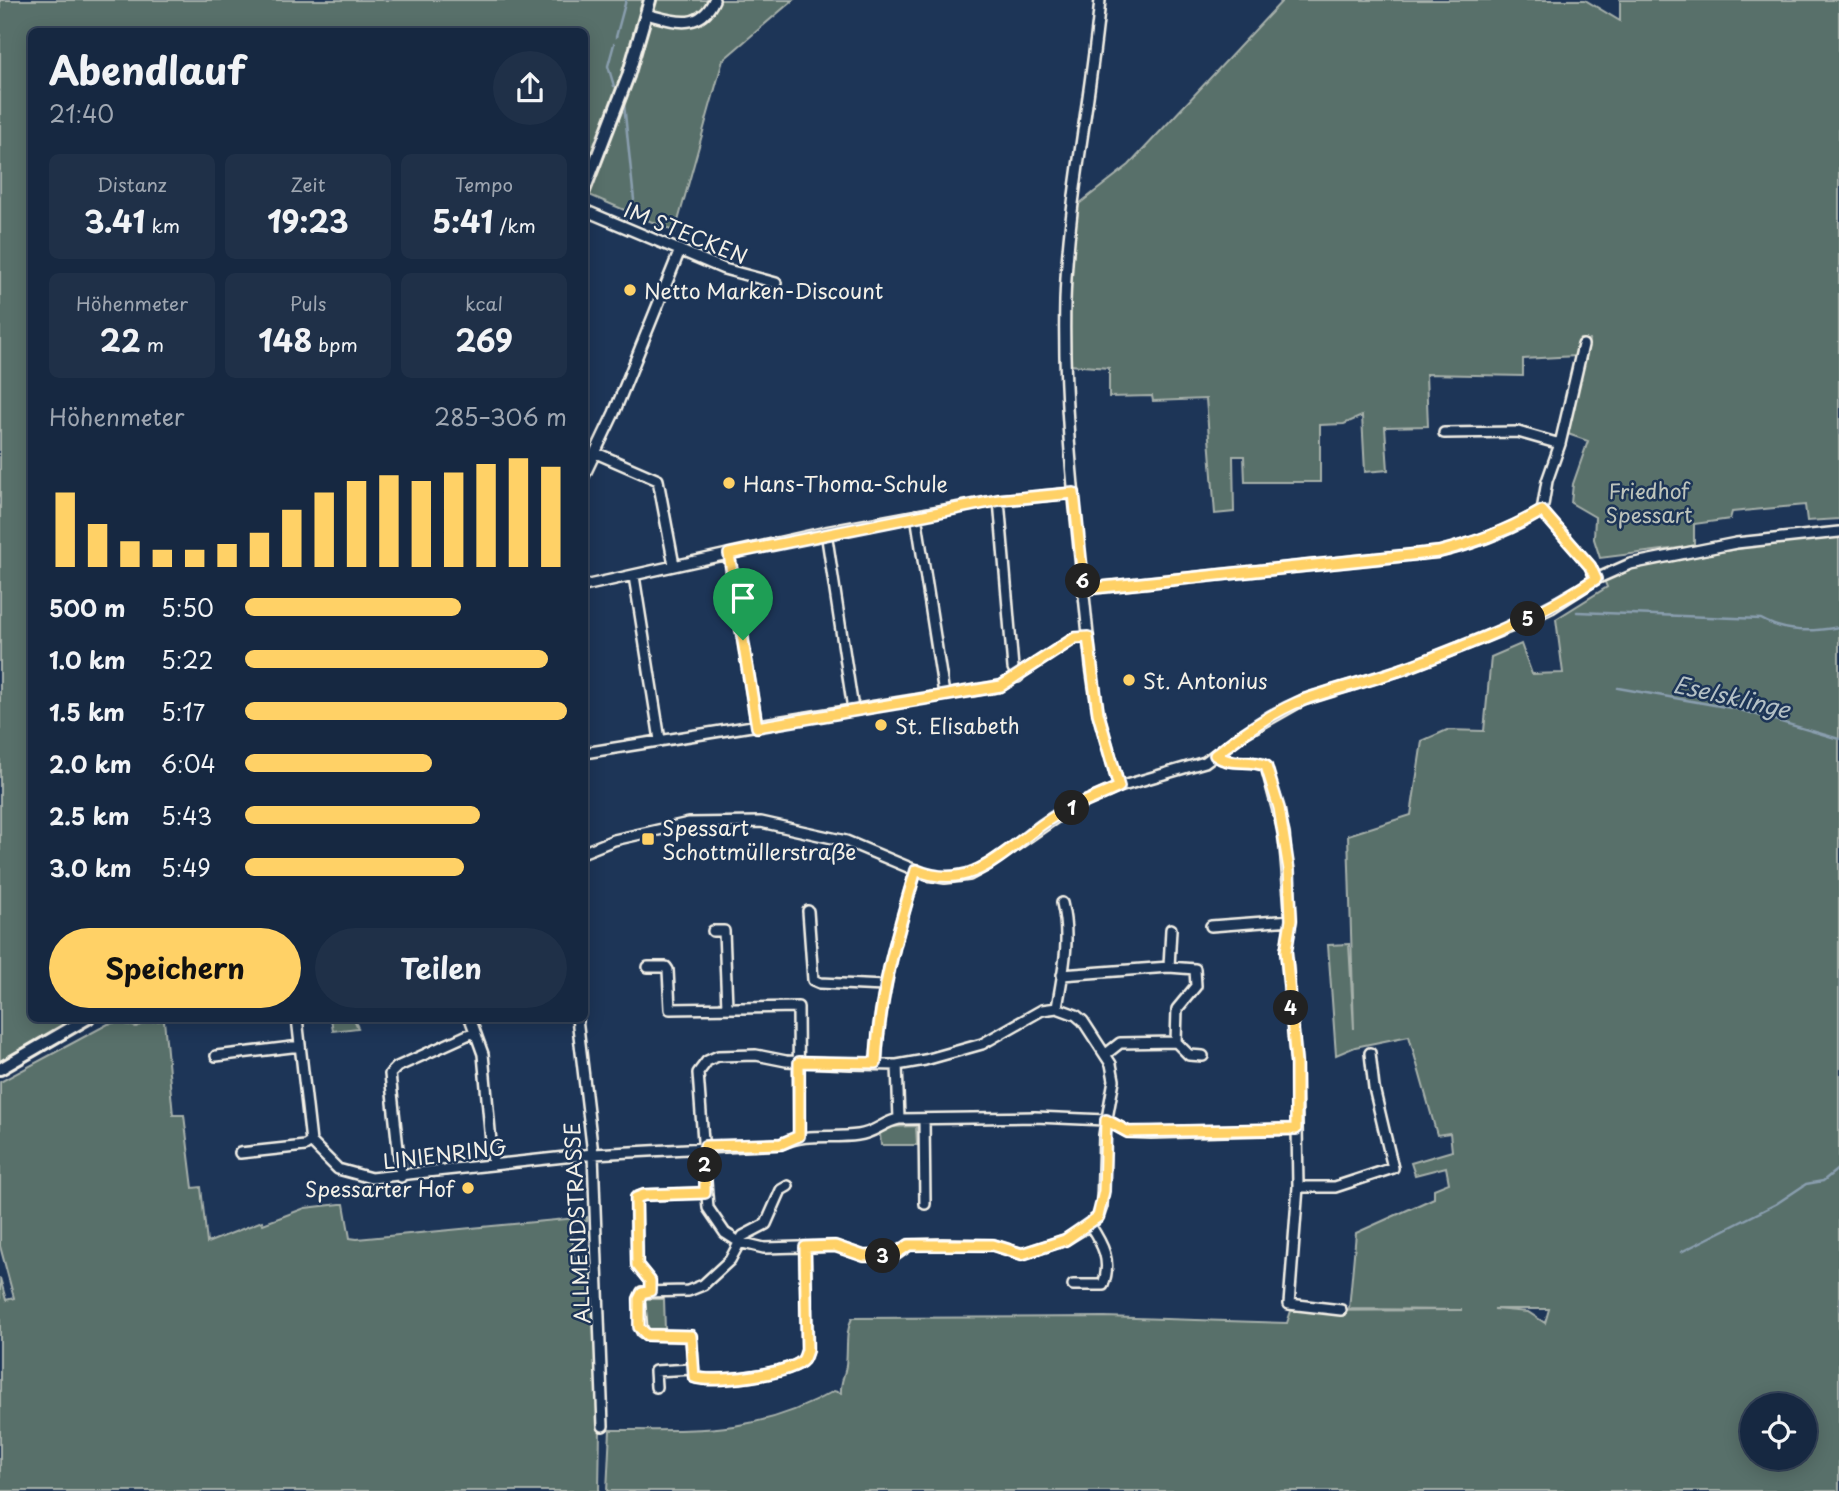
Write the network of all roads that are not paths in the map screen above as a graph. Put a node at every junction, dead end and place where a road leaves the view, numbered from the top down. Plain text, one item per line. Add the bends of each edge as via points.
1 (650, 0) edge
2 (714, 0) edge
3 (1100, 0) edge
4 (646, 15) junction
5 (588, 181) edge
6 (588, 212) edge
7 (680, 250) junction
8 (776, 283) dead end
9 (1583, 345) dead end
10 (1444, 433) dead end
11 (1560, 443) junction
12 (596, 453) junction
13 (588, 468) edge
14 (1074, 493) junction
15 (999, 500) junction
16 (1542, 511) junction
17 (916, 516) junction
18 (1839, 532) edge
19 (826, 533) junction
20 (729, 554) junction
21 (674, 565) junction
22 (634, 576) junction
23 (1596, 579) junction
24 (588, 585) edge
25 (1084, 589) junction
26 (1088, 637) junction
27 (1017, 677) junction
28 (944, 694) junction
29 (853, 709) junction
30 (757, 727) junction
31 (660, 740) junction
32 (588, 752) edge
33 (1215, 755) junction
34 (1119, 787) junction
35 (588, 851) edge
36 (916, 870) junction
37 (1062, 903) dead end
38 (808, 911) dead end
39 (1291, 920) junction
40 (1211, 926) dead end
41 (1171, 929) dead end
42 (713, 931) dead end
43 (648, 967) dead end
44 (1169, 967) junction
45 (1062, 975) junction
46 (884, 986) junction
47 (727, 1007) junction
48 (1057, 1008) junction
49 (81, 1022) edge
50 (297, 1022) edge
51 (471, 1022) edge
52 (577, 1022) edge
53 (474, 1032) junction
54 (1176, 1042) junction
55 (300, 1046) junction
56 (1370, 1053) dead end
57 (1106, 1055) junction
58 (216, 1056) dead end
59 (1203, 1056) dead end
60 (799, 1062) junction
61 (876, 1063) junction
62 (897, 1065) junction
63 (0, 1069) edge
64 (899, 1119) junction
65 (924, 1119) junction
66 (1106, 1120) junction
67 (1296, 1129) junction
68 (799, 1136) junction
69 (311, 1142) junction
70 (705, 1146) junction
71 (240, 1153) dead end
72 (593, 1154) junction
73 (493, 1164) junction
74 (401, 1177) junction
75 (788, 1186) dead end
76 (1298, 1187) junction
77 (705, 1193) junction
78 (925, 1204) dead end
79 (1090, 1225) junction
80 (739, 1242) junction
81 (805, 1247) junction
82 (1073, 1284) dead end
83 (650, 1291) junction
84 (1341, 1310) dead end
85 (692, 1369) junction
86 (656, 1387) dead end
87 (603, 1426) dead end

1 - 4 main road
2 - 4 street via 699,20 684,23
3 - 14 street via 1065,300
4 - 5 main road
6 - 7 street, IM STECKEN
7 - 8 street, IM STECKEN via 724,269
7 - 12 street
9 - 11 street
10 - 11 street via 1518,432
11 - 16 street
12 - 13 street
12 - 21 street via 657,480
14 - 15 street
14 - 25 street
15 - 17 street
15 - 27 street
16 - 23 street
16 - 25 street via 1483,540 1439,552
17 - 19 street
17 - 28 street
18 - 23 street via 1736,543 1630,564
19 - 20 street
19 - 29 street
20 - 21 street
20 - 30 street
21 - 22 street
22 - 24 street
22 - 31 street
23 - 33 street via 1520,623 1407,668 1303,700
25 - 26 street
26 - 27 street via 1075,638
26 - 34 street via 1098,713
27 - 28 street via 1001,686
28 - 29 street
29 - 30 street
30 - 31 street
31 - 32 street
33 - 34 street via 1198,765
33 - 39 street via 1225,762 1266,766 1284,834
34 - 36 street via 1053,817 968,875 945,878
35 - 36 street via 689,823 738,821 786,825 846,841
36 - 46 street
37 - 45 street via 1068,929
38 - 46 street via 813,980
39 - 40 street
39 - 67 street via 1286,951 1296,1064
41 - 44 street
42 - 47 street via 724,930
43 - 47 street via 668,970 670,1009
44 - 45 street
44 - 54 street via 1189,967 1196,972 1196,986 1177,1009
45 - 48 street
46 - 61 street
47 - 60 street via 798,1007
48 - 57 street via 1083,1021
48 - 62 street via 1042,1010 982,1044
49 - 63 main road
50 - 55 street
51 - 53 street
52 - 72 street, ALLMENDSTRASSE
53 - 73 street via 483,1054
53 - 74 street via 390,1074
54 - 57 street via 1120,1043
54 - 59 street via 1189,1055
55 - 58 street
55 - 69 street
56 - 76 street via 1393,1168 1335,1187
57 - 66 street via 1114,1080
60 - 61 street
60 - 68 street
60 - 70 street via 756,1055 718,1056 707,1061 698,1073
61 - 62 street
62 - 64 street
64 - 65 street
64 - 68 street, LINIENRING via 857,1135
65 - 66 street
65 - 78 street
66 - 67 street via 1128,1132
66 - 79 street via 1102,1206
67 - 76 street
68 - 70 street, LINIENRING via 781,1144
69 - 71 street
69 - 74 street, LINIENRING via 338,1169 353,1175
70 - 72 street, LINIENRING
70 - 77 street
72 - 73 street, LINIENRING
72 - 87 street, ALLMENDSTRASSE
73 - 74 street, LINIENRING
75 - 80 street via 781,1190 766,1224
76 - 84 street via 1289,1304
77 - 80 street via 715,1222
77 - 83 street via 636,1198 637,1265 650,1281
79 - 81 street via 1057,1244 1022,1254 993,1245 909,1245 884,1256 864,1256 835,1246
79 - 82 street via 1104,1247 1107,1275 1103,1285
80 - 81 street via 764,1248
80 - 83 street via 730,1260 703,1285 688,1291
81 - 85 street via 807,1350 803,1361 740,1380 702,1380 694,1377
83 - 85 street via 639,1299 642,1332 691,1336
85 - 86 street via 655,1371

